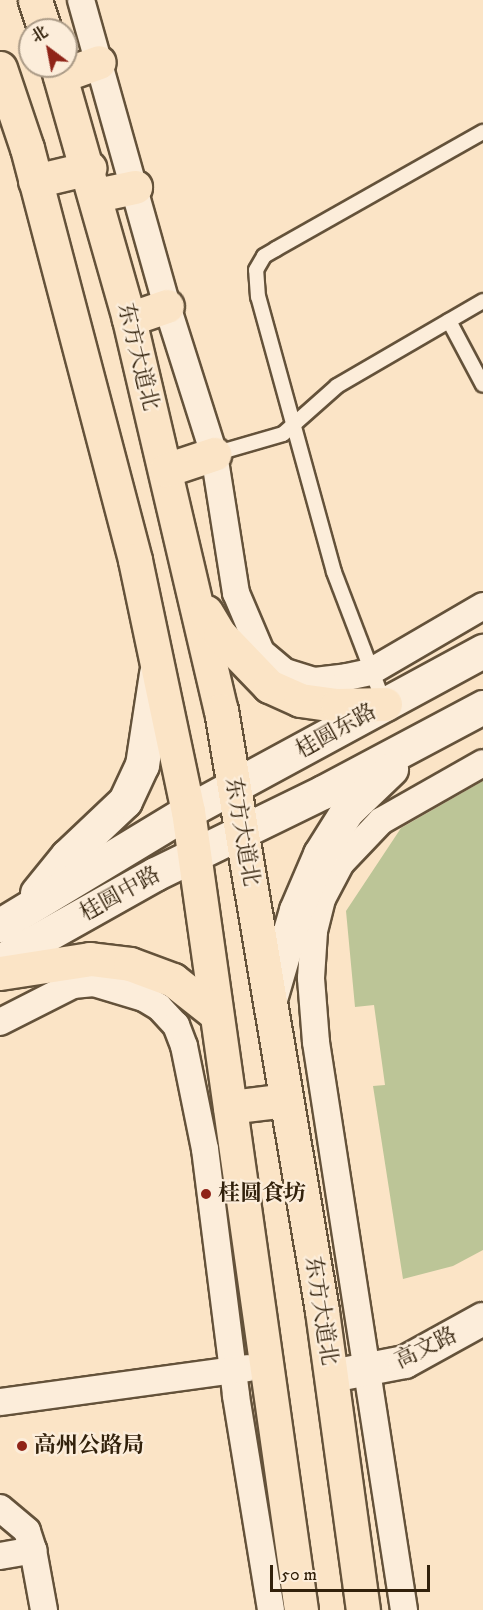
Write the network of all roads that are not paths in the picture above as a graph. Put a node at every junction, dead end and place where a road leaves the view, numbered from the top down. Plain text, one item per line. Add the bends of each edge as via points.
1 (36, 0) edge
2 (81, 0) edge
3 (41, 18) edge
4 (99, 62) junction
5 (78, 67) edge
6 (61, 78) edge
7 (3, 86) edge
8 (483, 132) edge
9 (35, 181) junction
10 (93, 182) junction
11 (135, 187) junction
12 (483, 301) edge
13 (167, 306) junction
14 (129, 319) junction
15 (449, 321) junction
16 (483, 385) edge
17 (295, 427) junction
18 (214, 454) junction
19 (166, 470) junction
20 (197, 598) junction
21 (483, 606) edge
22 (483, 651) edge
23 (157, 666) junction
24 (370, 672) junction
25 (385, 704) junction
26 (483, 707) edge
27 (424, 738) junction
28 (483, 763) edge
29 (234, 789) junction
30 (188, 811) junction
31 (241, 831) junction
32 (195, 854) junction
33 (11, 918) edge
34 (0, 961) edge
35 (0, 973) edge
36 (270, 999) junction
37 (216, 1014) junction
38 (0, 1022) edge
39 (286, 1100) junction
40 (230, 1107) junction
41 (483, 1319) edge
42 (269, 1363) junction
43 (233, 1372) junction
44 (365, 1373) junction
45 (332, 1376) junction
46 (0, 1402) edge
47 (0, 1508) edge
48 (33, 1550) junction
49 (0, 1556) edge
50 (44, 1610) edge
51 (271, 1610) edge
52 (301, 1610) edge
53 (363, 1610) edge
54 (404, 1610) edge

1 - 3 main road
2 - 4 street
4 - 5 main road
4 - 11 street
6 - 10 main road, 东方大道北
7 - 9 main road
8 - 17 lane via 259,262 258,297
9 - 10 main road
9 - 23 main road via 135,560
10 - 11 main road
10 - 14 main road, 东方大道北
11 - 13 street
12 - 15 lane
13 - 14 main road
13 - 18 street
14 - 19 main road, 东方大道北
15 - 16 lane
15 - 17 lane via 338,386 307,409
17 - 18 lane
17 - 24 lane via 334,572
18 - 19 main road
18 - 24 street via 236,593 261,652 285,672 315,681
19 - 20 main road, 东方大道北
20 - 25 main road via 220,635 269,686 300,700 337,705
20 - 29 main road, 东方大道北
21 - 24 street
22 - 25 main road, 桂圆东路
23 - 30 main road
23 - 33 main road via 142,765 125,801 67,856
24 - 25 lane
25 - 29 main road, 桂圆东路
26 - 27 main road, 桂圆东路
27 - 31 main road, 桂圆东路
27 - 36 main road via 346,811 320,854 296,910
28 - 44 street via 381,821 341,862 322,899 314,931 311,978 316,1042
29 - 30 main road, 桂圆东路
29 - 31 main road, 东方大道北
30 - 32 main road
30 - 33 main road, 桂圆中路
31 - 32 main road, 桂圆中路
31 - 36 main road, 东方大道北
32 - 34 main road, 桂圆中路
32 - 37 main road
35 - 37 main road via 90,959 130,964 173,980
36 - 39 main road, 东方大道北
37 - 40 main road
38 - 43 street via 73,985 94,983 144,998 159,1006 176,1025 184,1046 205,1149
39 - 40 main road
39 - 45 main road, 东方大道北
40 - 42 main road
41 - 44 street, 高文路 via 405,1362
42 - 43 street
42 - 52 main road
43 - 46 street
43 - 51 street
44 - 45 street, 高文路
44 - 54 street
45 - 53 main road, 东方大道北
47 - 48 street via 27,1531
48 - 49 street
48 - 50 street

